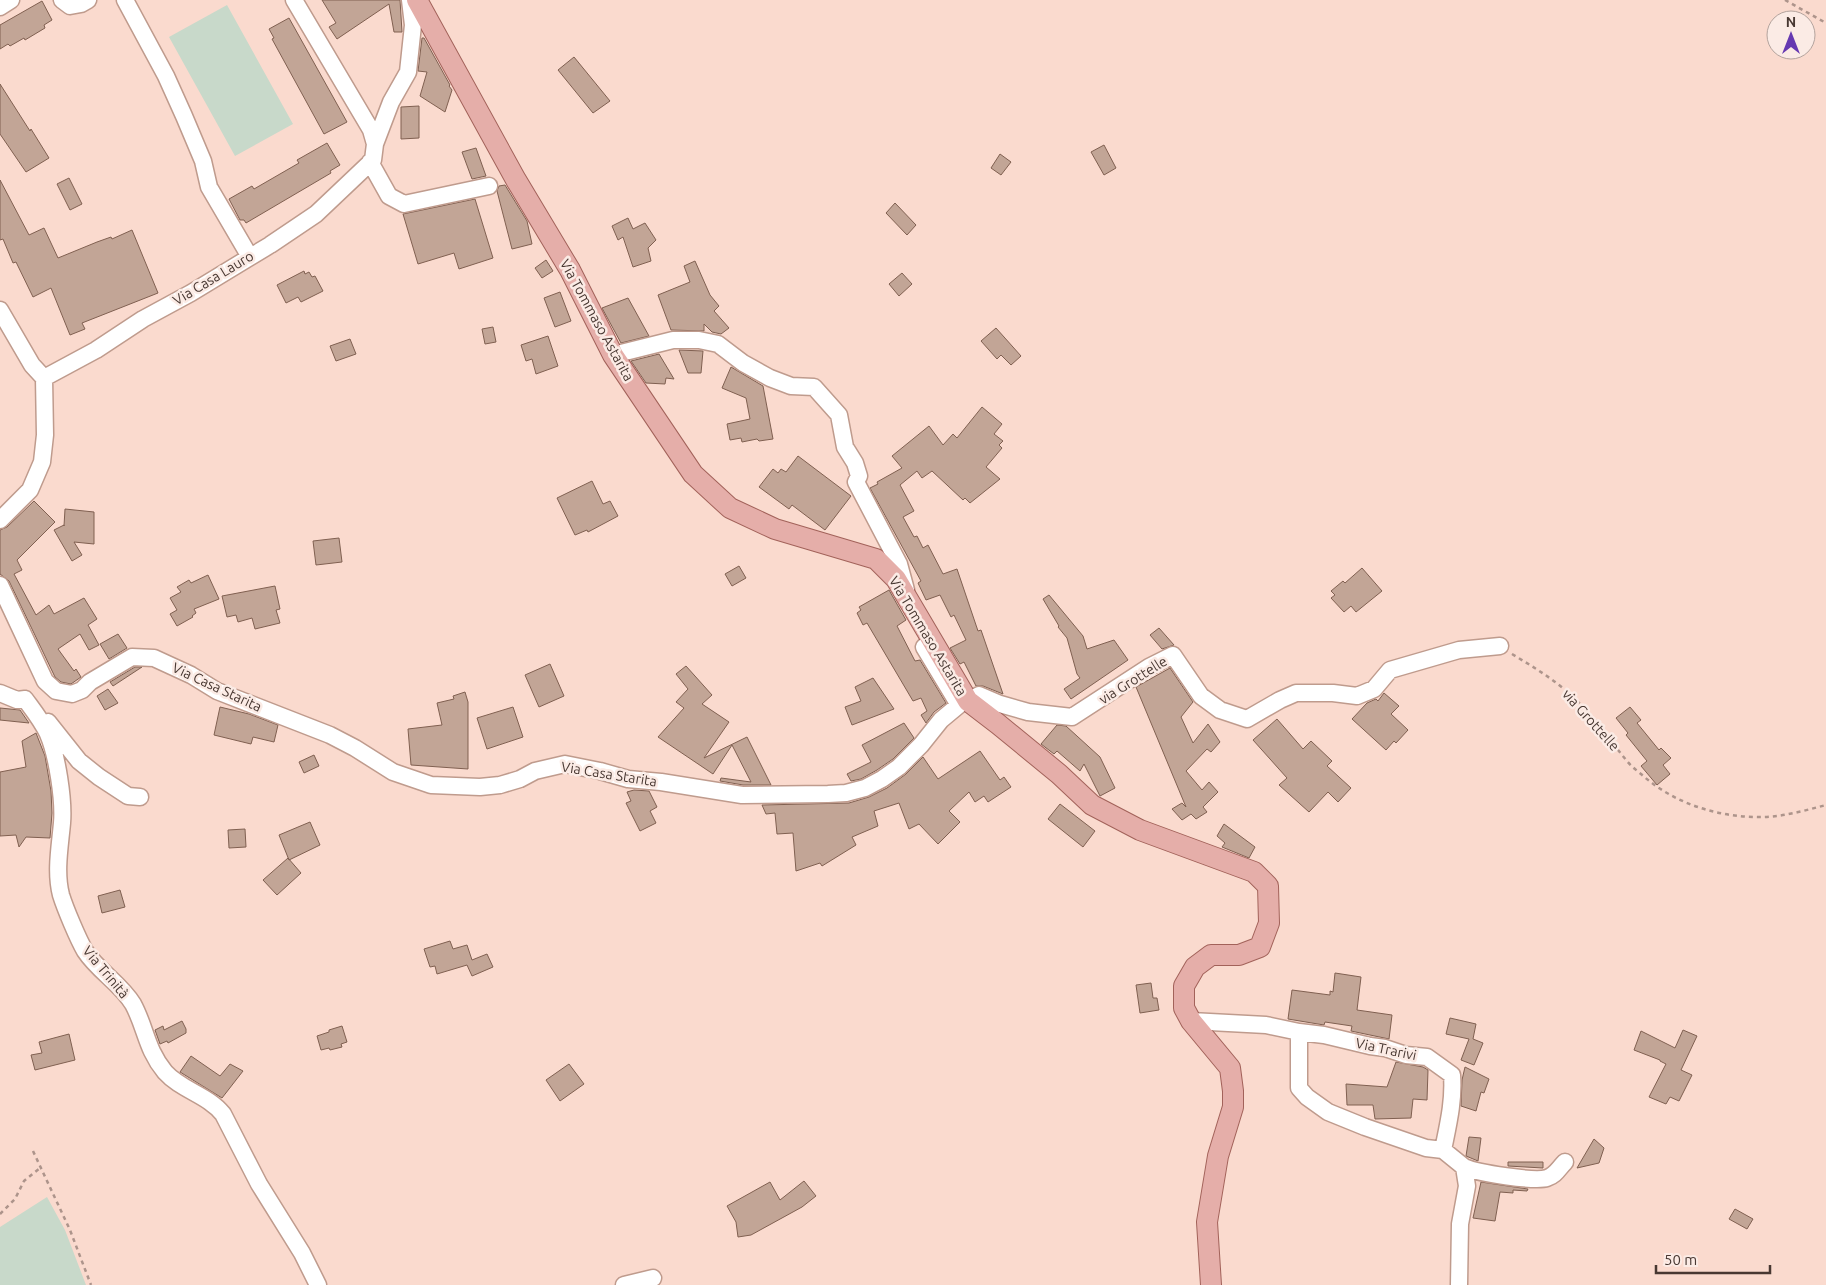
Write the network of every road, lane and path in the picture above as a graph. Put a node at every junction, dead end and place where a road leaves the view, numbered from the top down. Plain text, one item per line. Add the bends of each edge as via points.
1 (11, 0) edge
2 (62, 0) edge
3 (88, 0) edge
4 (125, 0) edge
5 (294, 0) edge
6 (410, 0) edge
7 (417, 0) edge
8 (1785, 0) edge
9 (0, 7) edge
10 (1826, 23) edge
11 (375, 144) junction
12 (370, 162) junction
13 (489, 186) dead end
14 (250, 257) junction
15 (0, 310) edge
16 (613, 355) junction
17 (44, 378) junction
18 (0, 520) edge
19 (0, 584) edge
20 (910, 602) junction
21 (932, 641) junction
22 (1500, 646) joint
23 (45, 681) junction
24 (0, 693) edge
25 (26, 698) junction
26 (968, 702) junction
27 (140, 797) dead end
28 (1826, 805) edge
29 (1191, 1021) junction
30 (1299, 1032) junction
31 (33, 1150) dead end
32 (1443, 1150) junction
33 (1565, 1162) dead end
34 (1464, 1167) junction
35 (40, 1168) junction
36 (0, 1214) edge
37 (653, 1278) dead end
38 (91, 1285) edge
39 (318, 1285) edge
40 (624, 1285) edge
41 (1211, 1285) edge
42 (1458, 1285) edge

1 - 9 street
2 - 3 street via 70,6
4 - 14 street via 184,116 203,161 209,187
5 - 11 street via 371,130
6 - 11 street via 413,25 408,72 391,102
7 - 16 main road, Via Tommaso Astarita via 516,180 570,270
8 - 10 path
11 - 12 street
12 - 13 street via 389,196 404,204
12 - 14 street, Via Casa Lauro via 316,214
14 - 17 street, Via Casa Lauro
15 - 17 street via 32,365
16 - 20 main road, Via Tommaso Astarita via 693,474 730,508 775,529 876,559 896,579
16 - 20 street via 673,340 699,340 718,344 770,378 791,386 814,387 839,415 845,447 859,476 856,482 899,564
17 - 18 street via 42,462 30,490
19 - 23 street
20 - 21 main road, Via Tommaso Astarita
21 - 23 street, Via Casa Starita via 924,647 960,705 941,720 900,768 865,788 846,793 742,795 628,779 565,764 535,770 500,785 430,785 393,772 330,735 217,691 154,658 132,657 72,694 56,691
21 - 26 main road, Via Tommaso Astarita
22 - 26 street, via Grottelle via 1459,650 1390,670 1374,689 1357,696 1296,693 1247,719 1220,710 1201,696 1173,655 1148,667 1072,717 1028,712 979,695
22 - 28 path, via Grottelle via 1544,672 1577,700 1627,762 1656,788 1692,806 1723,814 1756,817 1783,815
23 - 25 street
24 - 25 street via 17,700
25 - 27 street via 79,761 128,796
25 - 39 street, Via Trinità via 48,735 60,783 62,822 58,859 61,894 85,951 133,1004 153,1056 167,1074 217,1106 223,1114 259,1184
26 - 29 main road, Via Tommaso Astarita via 1092,805 1140,830 1254,872 1268,886 1269,923 1260,947 1238,956 1211,956 1195,967 1184,986 1184,1008
29 - 30 street, Via Trarivi via 1266,1024
29 - 41 main road, Via Tommaso Astarita via 1230,1068 1233,1091 1233,1107 1218,1156 1207,1222
30 - 32 street via 1299,1088 1312,1101 1328,1112 1389,1136 1433,1150
30 - 32 street, Via Trarivi via 1427,1057 1444,1068 1452,1075 1454,1089
31 - 35 path
32 - 34 street
33 - 34 street via 1555,1174 1544,1179 1508,1177
34 - 42 street via 1467,1186 1460,1224
35 - 36 path via 24,1181 15,1199
35 - 38 path via 70,1230
37 - 40 street

